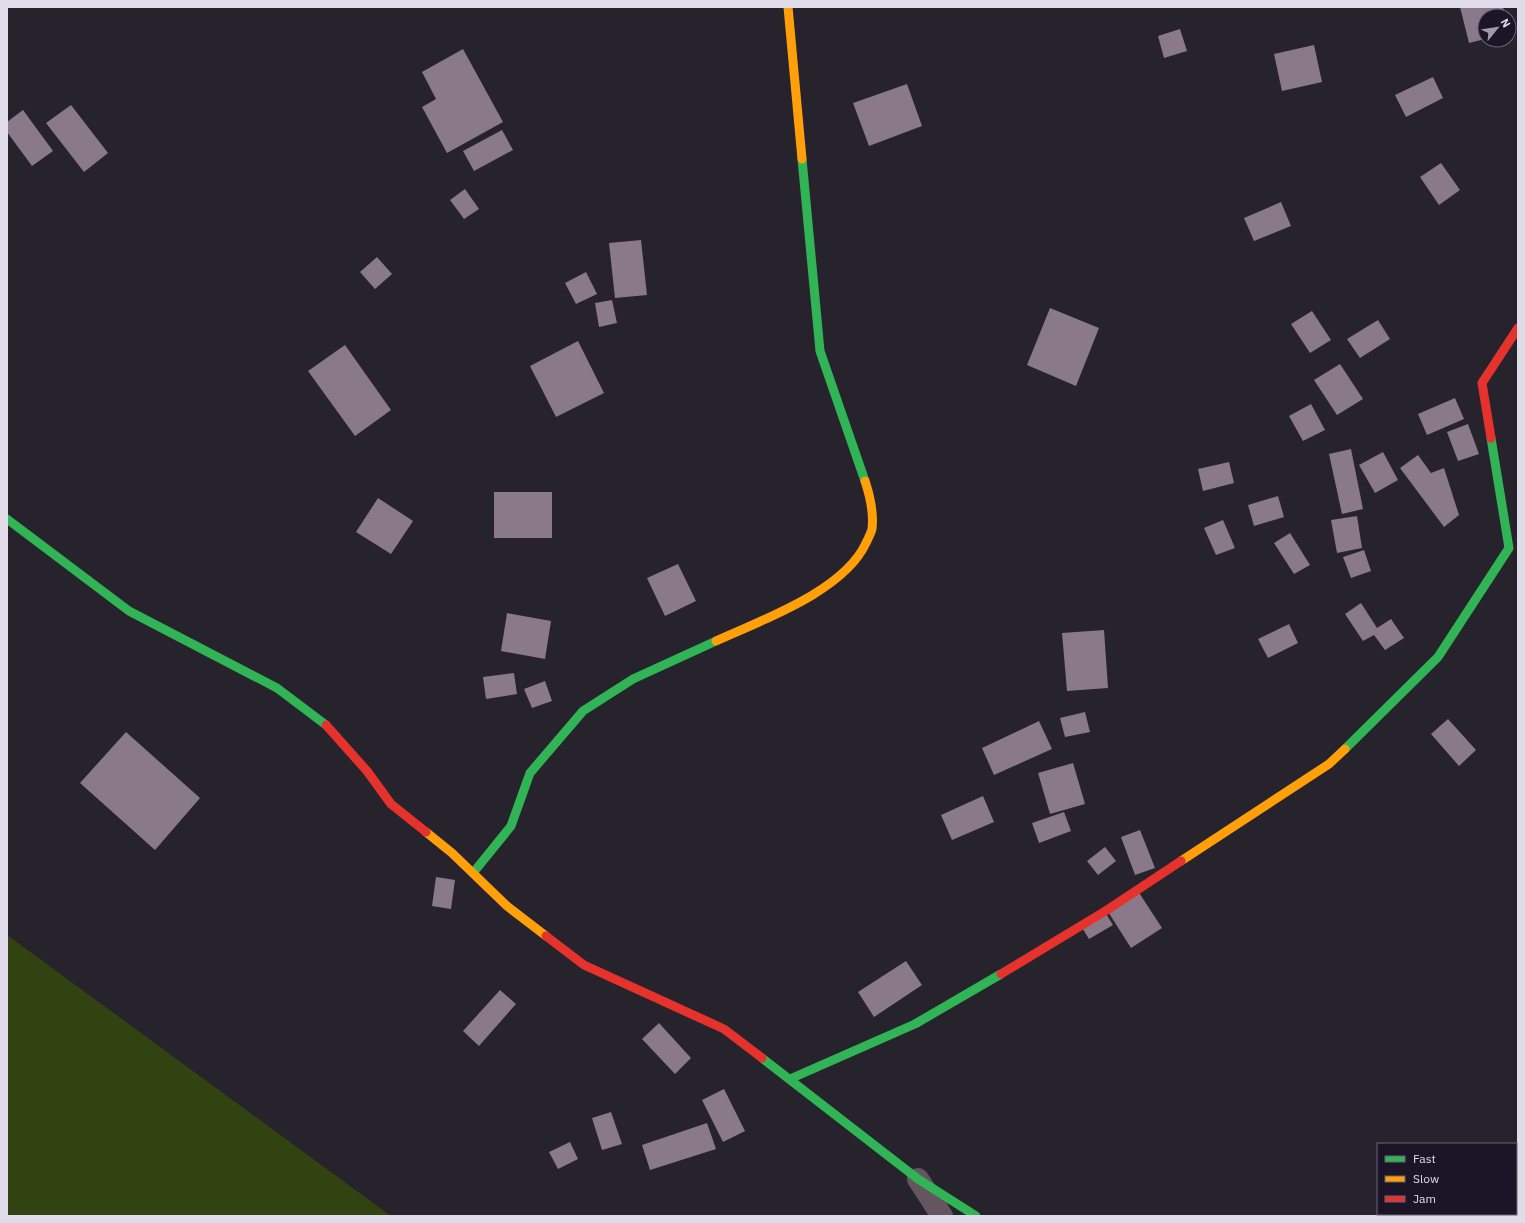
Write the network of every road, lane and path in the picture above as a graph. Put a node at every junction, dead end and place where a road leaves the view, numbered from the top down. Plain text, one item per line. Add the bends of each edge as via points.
1 (788, 7) edge
2 (1518, 328) edge
3 (7, 519) edge
4 (473, 873) junction
5 (790, 1079) junction
6 (918, 1179) junction
7 (942, 1216) edge
8 (976, 1216) edge

1 - 4 street via 820,351 871,500 872,530 860,556 803,602 633,679 583,711 530,774 511,826
2 - 5 street via 1482,383 1509,548 1438,657 1329,764 1120,901 1014,967 915,1024
3 - 4 street via 129,611 277,688 322,720 367,771 391,804
4 - 5 street via 507,906 584,965 724,1029
5 - 6 street
6 - 7 street
6 - 8 street

